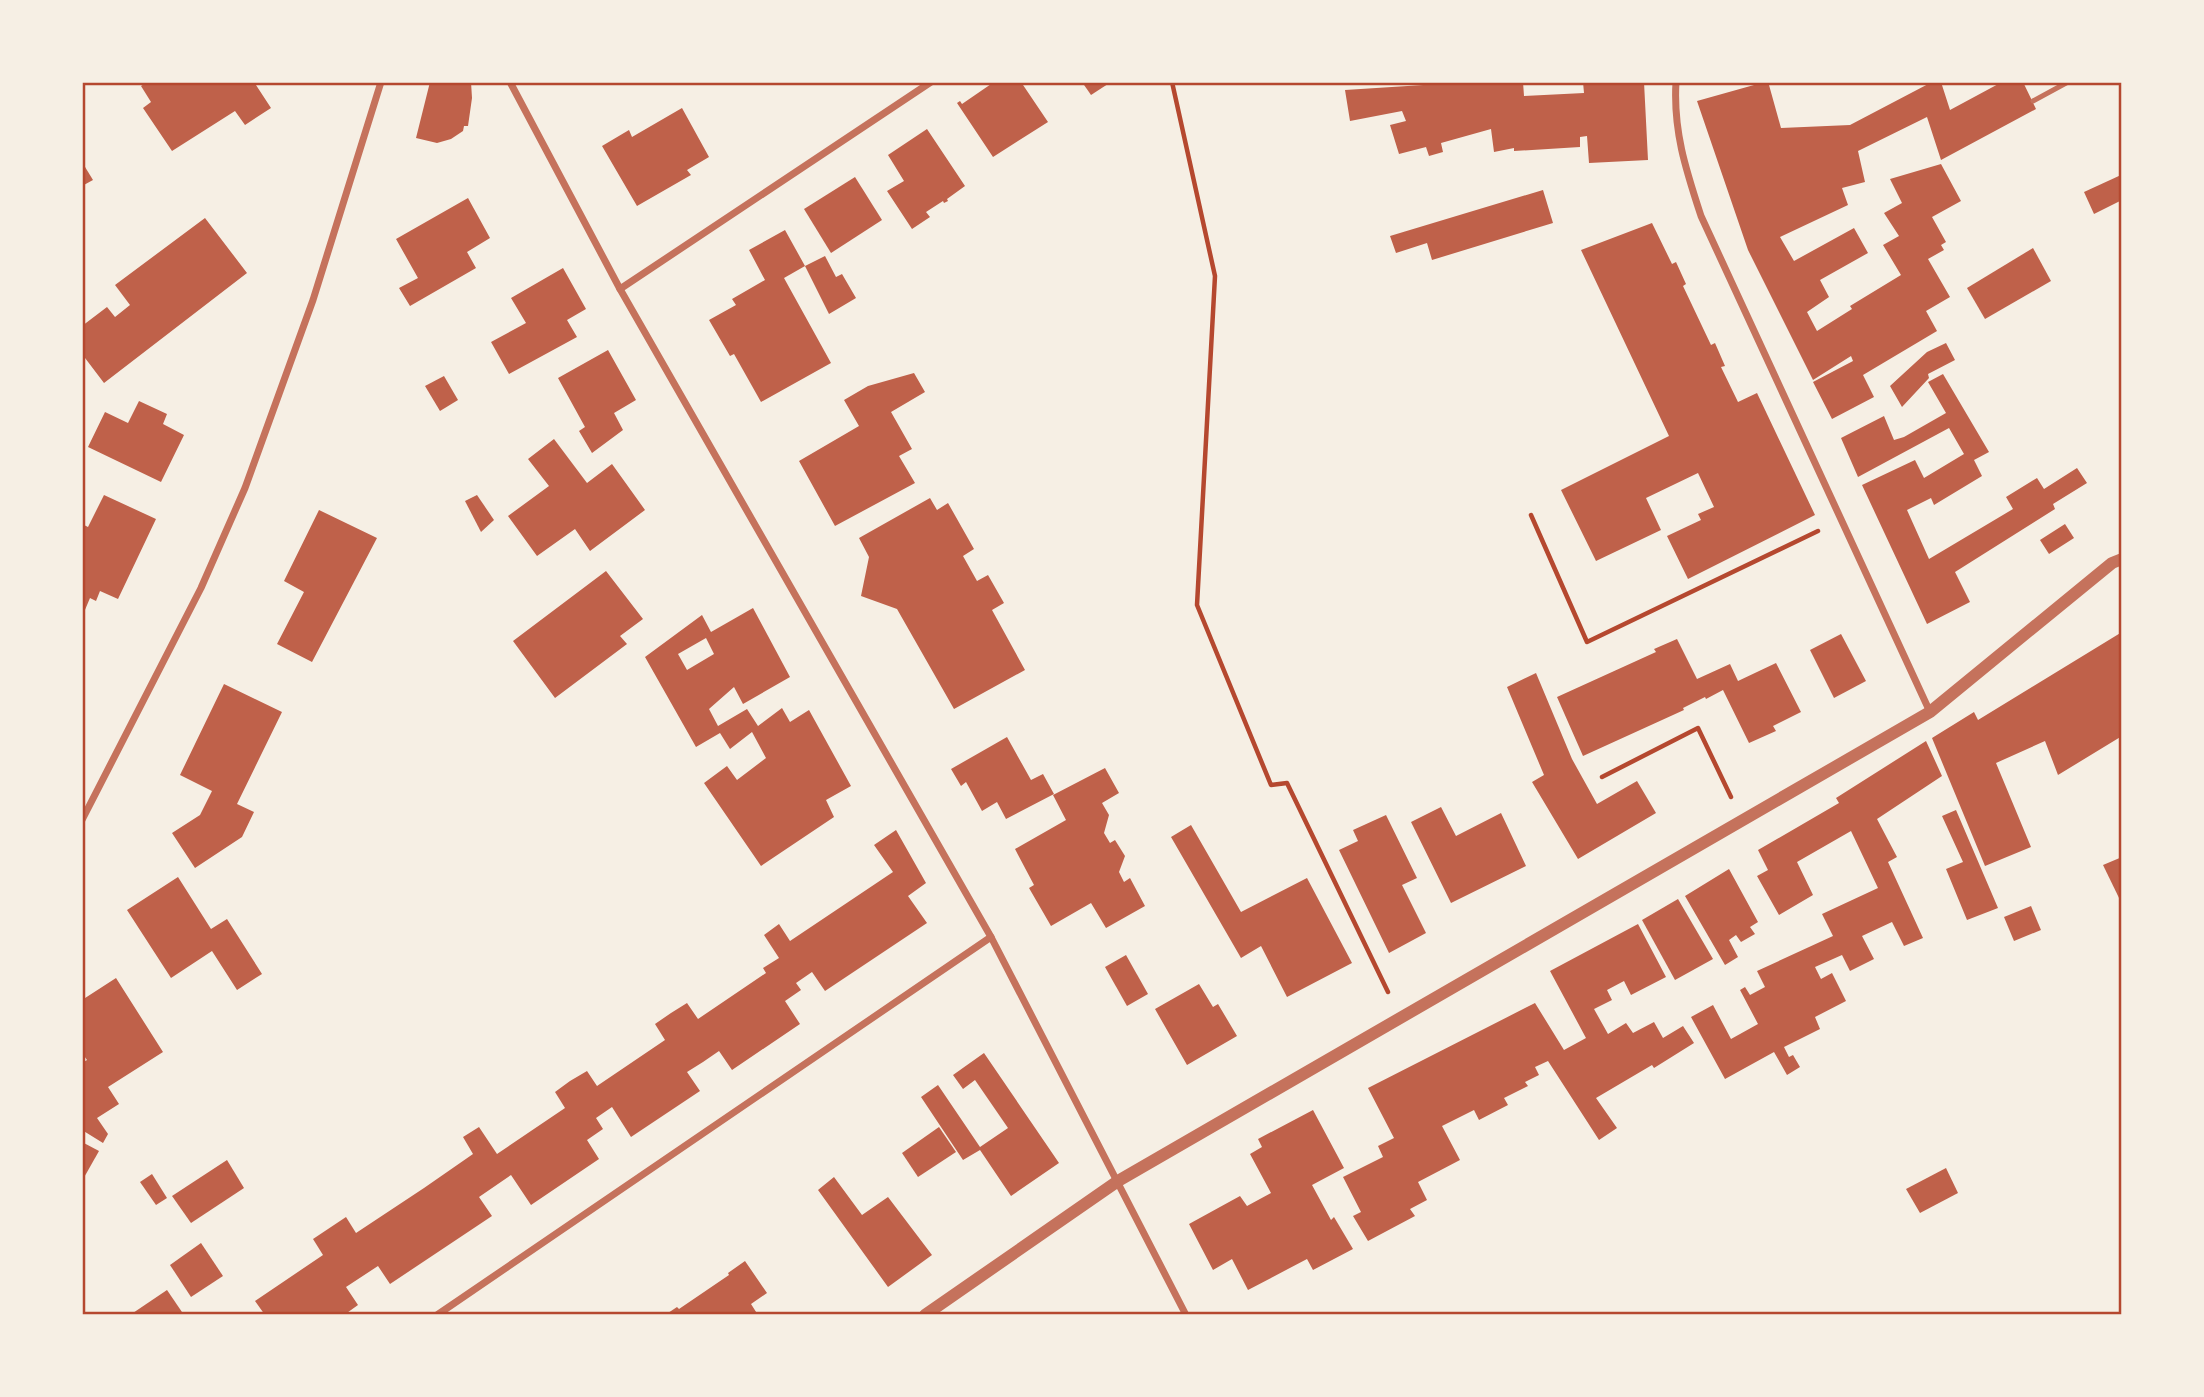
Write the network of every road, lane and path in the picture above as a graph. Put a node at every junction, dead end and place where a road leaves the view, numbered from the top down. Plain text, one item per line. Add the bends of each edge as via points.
1 (382, 82) edge
2 (510, 82) edge
3 (931, 82) edge
4 (1172, 82) edge
5 (1676, 82) edge
6 (2068, 82) edge
7 (2033, 101) dead end
8 (620, 289) junction
9 (1531, 515) dead end
10 (1841, 520) junction
11 (2122, 559) edge
12 (1930, 712) junction
13 (1602, 777) dead end
14 (82, 820) edge
15 (1742, 820) junction
16 (992, 937) junction
17 (1401, 1018) junction
18 (1118, 1181) junction
19 (437, 1315) edge
20 (925, 1315) edge
21 (1186, 1315) edge

1 - 14 street via 313,300 245,488 201,588
2 - 8 street
3 - 8 street
4 - 17 path via 1215,275 1197,606 1271,785 1287,783
5 - 10 street via 1682,161 1701,216
6 - 7 lane
8 - 16 street
9 - 10 path via 1587,642
10 - 12 street
11 - 12 street
12 - 15 street
13 - 15 path via 1698,728
15 - 17 street
16 - 18 street
16 - 19 street
17 - 18 street
18 - 20 street
18 - 21 street

